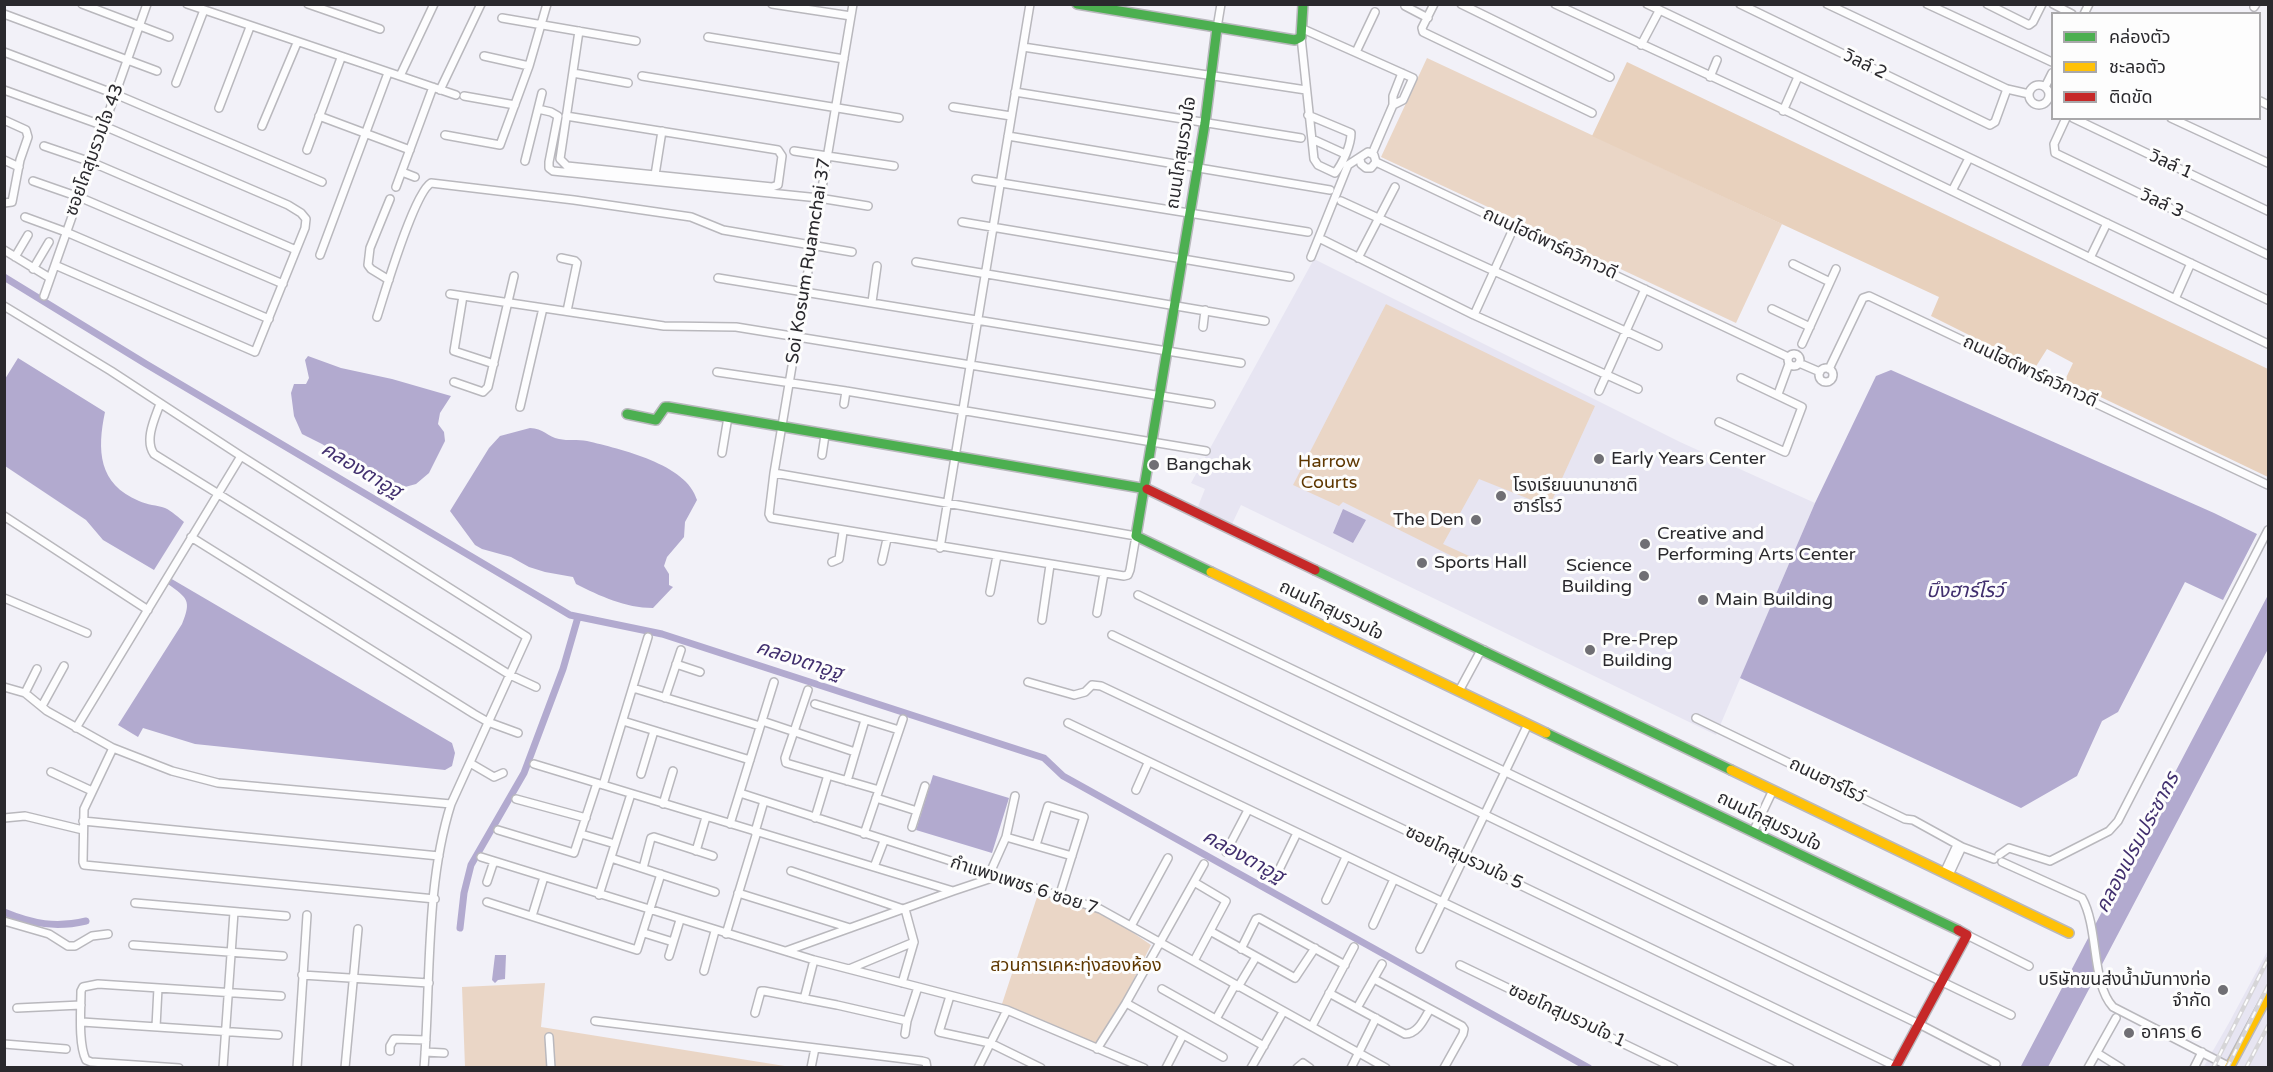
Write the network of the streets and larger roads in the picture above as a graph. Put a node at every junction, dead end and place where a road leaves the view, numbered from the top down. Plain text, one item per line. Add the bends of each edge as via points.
1 (82, 4) edge
2 (147, 4) edge
3 (187, 4) edge
4 (308, 4) edge
5 (434, 4) edge
6 (481, 4) edge
7 (547, 4) edge
8 (771, 4) edge
9 (853, 4) edge
10 (1030, 4) edge
11 (1077, 4) edge
12 (1221, 4) edge
13 (1303, 4) edge
14 (1434, 4) edge
15 (1461, 4) edge
16 (1555, 4) edge
17 (1647, 4) edge
18 (1740, 4) edge
19 (1827, 4) edge
20 (1928, 4) edge
21 (1987, 4) edge
22 (2042, 4) edge
23 (2052, 4) edge
24 (1405, 6) edge
25 (1753, 7) edge
26 (204, 10) junction
27 (1659, 11) junction
28 (1376, 12) dead end
29 (2068, 12) edge
30 (4, 14) edge
31 (851, 16) junction
32 (502, 18) dead end
33 (1428, 18) junction
34 (542, 25) junction
35 (139, 26) junction
36 (250, 27) junction
37 (1217, 28) junction
38 (380, 29) dead end
39 (579, 31) junction
40 (1302, 33) junction
41 (169, 37) dead end
42 (708, 38) dead end
43 (636, 41) dead end
44 (297, 43) junction
45 (1641, 45) junction
46 (1023, 47) junction
47 (4, 52) edge
48 (1356, 52) junction
49 (484, 56) dead end
50 (341, 58) junction
51 (844, 59) junction
52 (127, 60) junction
53 (1717, 60) dead end
54 (2051, 62) edge
55 (529, 66) junction
56 (157, 70) dead end
57 (388, 73) junction
58 (573, 73) junction
59 (1402, 73) junction
60 (1210, 75) junction
61 (2051, 75) edge
62 (400, 76) junction
63 (642, 76) dead end
64 (1610, 77) dead end
65 (1710, 77) junction
66 (1798, 77) junction
67 (176, 83) dead end
68 (628, 83) dead end
69 (2045, 87) junction
70 (437, 88) junction
71 (4, 90) edge
72 (1306, 90) junction
73 (2007, 90) junction
74 (1015, 92) junction
75 (542, 93) dead end
76 (115, 94) junction
77 (2029, 94) junction
78 (456, 95) dead end
79 (464, 96) dead end
80 (2049, 104) edge
81 (514, 105) junction
82 (1393, 105) junction
83 (953, 106) dead end
84 (219, 108) dead end
85 (835, 108) junction
86 (538, 109) junction
87 (1783, 111) junction
88 (1592, 113) dead end
89 (1308, 115) junction
90 (319, 116) junction
91 (566, 116) junction
92 (1011, 116) junction
93 (899, 118) dead end
94 (4, 120) edge
95 (2065, 120) edge
96 (2077, 120) edge
97 (2175, 120) edge
98 (1205, 123) junction
99 (104, 126) junction
100 (262, 126) dead end
101 (662, 130) junction
102 (367, 134) junction
103 (445, 135) dead end
104 (1008, 136) junction
105 (1301, 138) dead end
106 (1312, 139) junction
107 (44, 146) dead end
108 (307, 150) dead end
109 (410, 150) junction
110 (794, 151) dead end
111 (1372, 153) junction
112 (827, 154) junction
113 (1345, 154) junction
114 (1969, 158) junction
115 (1360, 159) junction
116 (4, 160) edge
117 (525, 161) dead end
118 (91, 162) junction
119 (1376, 162) junction
120 (2268, 163) edge
121 (894, 166) dead end
122 (19, 167) junction
123 (1197, 169) junction
124 (402, 172) junction
125 (655, 175) junction
126 (415, 177) dead end
127 (976, 178) dead end
128 (33, 181) dead end
129 (322, 182) dead end
130 (1000, 183) junction
131 (396, 187) dead end
132 (1395, 187) dead end
133 (1330, 190) dead end
134 (1952, 191) junction
135 (79, 197) junction
136 (819, 198) junction
137 (390, 199) dead end
138 (1341, 201) dead end
139 (4, 203) edge
140 (868, 206) dead end
141 (2268, 212) edge
142 (1190, 214) junction
143 (25, 217) dead end
144 (1379, 219) junction
145 (962, 222) dead end
146 (2107, 223) junction
147 (993, 227) junction
148 (1514, 227) junction
149 (66, 232) junction
150 (1308, 232) dead end
151 (28, 235) dead end
152 (1319, 238) junction
153 (49, 242) dead end
154 (811, 246) junction
155 (4, 250) edge
156 (296, 250) junction
157 (852, 252) dead end
158 (320, 255) dead end
159 (2268, 255) edge
160 (15, 257) junction
161 (1311, 257) dead end
162 (561, 258) dead end
163 (1358, 258) junction
164 (2090, 258) junction
165 (1182, 259) junction
166 (916, 262) dead end
167 (2191, 263) junction
168 (1793, 264) dead end
169 (55, 265) junction
170 (877, 266) dead end
171 (33, 269) junction
172 (1836, 269) dead end
173 (1494, 271) junction
174 (987, 274) junction
175 (514, 276) dead end
176 (1290, 277) dead end
177 (50, 278) junction
178 (718, 278) dead end
179 (390, 280) junction
180 (1830, 282) junction
181 (284, 284) junction
182 (1645, 289) junction
183 (804, 291) junction
184 (450, 294) dead end
185 (44, 296) dead end
186 (463, 296) junction
187 (2175, 299) junction
188 (2268, 300) edge
189 (508, 302) junction
190 (872, 302) junction
191 (1174, 305) junction
192 (5, 308) edge
193 (543, 308) junction
194 (1772, 309) dead end
195 (1205, 310) junction
196 (567, 311) junction
197 (1474, 315) junction
198 (377, 317) dead end
199 (268, 319) junction
200 (979, 320) junction
201 (1265, 321) dead end
202 (1203, 327) dead end
203 (1810, 327) junction
204 (1626, 331) junction
205 (796, 337) junction
206 (2268, 344) edge
207 (1658, 346) dead end
208 (1166, 349) junction
209 (1794, 360) junction
210 (1241, 363) dead end
211 (494, 364) junction
212 (971, 366) junction
213 (1829, 369) junction
214 (717, 372) dead end
215 (1820, 372) junction
216 (1606, 375) junction
217 (1741, 378) dead end
218 (454, 382) dead end
219 (790, 382) junction
220 (1638, 389) dead end
221 (846, 391) junction
222 (1599, 391) dead end
223 (1778, 394) junction
224 (1158, 395) junction
225 (160, 404) junction
226 (844, 404) dead end
227 (1211, 404) dead end
228 (520, 407) dead end
229 (964, 410) junction
230 (627, 414) dead end
231 (728, 417) junction
232 (1719, 422) dead end
233 (783, 427) junction
234 (825, 435) junction
235 (1151, 442) junction
236 (1206, 451) dead end
237 (722, 453) dead end
238 (822, 455) dead end
239 (241, 456) junction
240 (957, 456) junction
241 (774, 473) junction
242 (2268, 484) edge
243 (1143, 487) junction
244 (218, 493) junction
245 (948, 504) junction
246 (4, 516) edge
247 (2268, 530) edge
248 (843, 532) junction
249 (1136, 536) junction
250 (191, 537) junction
251 (886, 539) junction
252 (940, 548) junction
253 (997, 556) junction
254 (882, 561) dead end
255 (832, 562) dead end
256 (1050, 565) junction
257 (1104, 573) junction
258 (990, 592) dead end
259 (1138, 595) dead end
260 (4, 598) edge
261 (148, 610) junction
262 (1097, 613) dead end
263 (1042, 620) dead end
264 (87, 633) dead end
265 (1112, 635) dead end
266 (648, 637) dead end
267 (681, 650) dead end
268 (1484, 650) junction
269 (676, 664) junction
270 (64, 666) dead end
271 (37, 669) dead end
272 (700, 672) dead end
273 (510, 675) junction
274 (774, 682) dead end
275 (1028, 682) dead end
276 (4, 687) edge
277 (536, 687) dead end
278 (633, 688) junction
279 (808, 690) dead end
280 (1459, 692) junction
281 (25, 693) junction
282 (665, 698) junction
283 (816, 704) dead end
284 (42, 706) junction
285 (1696, 717) dead end
286 (903, 719) dead end
287 (865, 720) junction
288 (623, 721) junction
289 (488, 722) junction
290 (1068, 723) dead end
291 (761, 724) junction
292 (1528, 724) junction
293 (76, 728) junction
294 (654, 730) junction
295 (899, 730) junction
296 (794, 731) junction
297 (518, 733) dead end
298 (113, 748) junction
299 (855, 752) junction
300 (750, 760) junction
301 (470, 763) junction
302 (1148, 763) junction
303 (534, 764) dead end
304 (673, 771) dead end
305 (51, 772) dead end
306 (1505, 772) junction
307 (503, 773) dead end
308 (641, 774) dead end
309 (828, 775) junction
310 (847, 781) junction
311 (600, 784) junction
312 (925, 786) dead end
313 (1136, 790) dead end
314 (1773, 790) junction
315 (92, 791) junction
316 (740, 793) junction
317 (631, 794) junction
318 (878, 794) junction
319 (1015, 796) dead end
320 (516, 799) dead end
321 (764, 801) junction
322 (452, 804) junction
323 (663, 804) junction
324 (1248, 810) junction
325 (917, 811) junction
326 (1485, 815) junction
327 (706, 817) junction
328 (4, 818) edge
329 (586, 818) junction
330 (815, 818) junction
331 (83, 821) junction
332 (730, 825) junction
333 (912, 827) dead end
334 (83, 830) junction
335 (498, 830) dead end
336 (756, 832) junction
337 (1752, 832) junction
338 (1297, 833) junction
339 (581, 834) junction
340 (864, 834) junction
341 (1006, 837) junction
342 (884, 841) junction
343 (615, 844) junction
344 (1036, 845) junction
345 (1960, 846) junction
346 (696, 851) junction
347 (1226, 852) dead end
348 (439, 856) junction
349 (713, 856) dead end
350 (1072, 856) junction
351 (1346, 856) junction
352 (481, 857) dead end
353 (611, 858) junction
354 (1168, 858) dead end
355 (1464, 858) junction
356 (1998, 859) junction
357 (494, 861) junction
358 (1204, 864) dead end
359 (874, 867) junction
360 (643, 868) junction
361 (791, 871) dead end
362 (662, 874) junction
363 (1947, 874) junction
364 (992, 876) junction
365 (1276, 876) dead end
366 (544, 877) junction
367 (1394, 879) junction
368 (488, 882) dead end
369 (1194, 882) junction
370 (952, 891) junction
371 (715, 892) dead end
372 (738, 893) junction
373 (599, 894) junction
374 (1059, 897) junction
375 (435, 899) junction
376 (1326, 900) dead end
377 (487, 902) dead end
378 (1443, 902) junction
379 (135, 903) dead end
380 (904, 909) junction
381 (651, 910) junction
382 (234, 912) junction
383 (307, 915) dead end
384 (286, 916) dead end
385 (532, 916) junction
386 (680, 920) junction
387 (4, 921) edge
388 (1373, 925) dead end
389 (1131, 926) junction
390 (850, 928) junction
391 (358, 929) dead end
392 (715, 931) junction
393 (1210, 931) junction
394 (644, 933) junction
395 (2069, 933) dead end
396 (108, 934) dead end
397 (726, 934) junction
398 (1967, 935) junction
399 (673, 942) junction
400 (914, 942) junction
401 (1159, 942) junction
402 (133, 945) dead end
403 (1354, 946) dead end
404 (1241, 948) junction
405 (1315, 948) junction
406 (1420, 949) dead end
407 (232, 952) junction
408 (784, 952) junction
409 (283, 956) dead end
410 (669, 956) dead end
411 (1256, 957) junction
412 (814, 960) junction
413 (1194, 961) junction
414 (1345, 964) junction
415 (1382, 964) dead end
416 (1460, 965) dead end
417 (2029, 966) dead end
418 (849, 969) junction
419 (704, 971) dead end
420 (302, 975) junction
421 (353, 979) junction
422 (1374, 979) junction
423 (1942, 982) junction
424 (429, 983) junction
425 (902, 983) junction
426 (1236, 986) junction
427 (918, 987) junction
428 (158, 988) junction
429 (1162, 989) dead end
430 (229, 992) junction
431 (1329, 993) junction
432 (2268, 995) edge
433 (281, 996) dead end
434 (950, 996) junction
435 (804, 999) junction
436 (1126, 1003) junction
437 (81, 1005) junction
438 (17, 1008) dead end
439 (1357, 1008) junction
440 (1430, 1009) junction
441 (1007, 1010) junction
442 (1283, 1012) junction
443 (755, 1013) dead end
444 (2011, 1015) dead end
445 (1376, 1018) junction
446 (2116, 1018) dead end
447 (1216, 1019) junction
448 (595, 1021) dead end
449 (907, 1021) junction
450 (82, 1022) junction
451 (1919, 1024) junction
452 (1312, 1026) junction
453 (156, 1027) junction
454 (226, 1032) junction
455 (905, 1034) dead end
456 (278, 1035) dead end
457 (1183, 1035) junction
458 (549, 1037) dead end
459 (426, 1040) junction
460 (990, 1043) junction
461 (4, 1044) edge
462 (1264, 1046) junction
463 (814, 1048) junction
464 (66, 1049) dead end
465 (1097, 1049) junction
466 (390, 1051) dead end
467 (425, 1052) junction
468 (1359, 1052) junction
469 (2202, 1052) junction
470 (444, 1053) dead end
471 (2097, 1053) junction
472 (1223, 1057) dead end
473 (1996, 1064) dead end
474 (1140, 1067) edge
475 (1897, 1067) edge
476 (2230, 1067) edge
477 (179, 1068) edge
478 (223, 1068) edge
479 (297, 1068) edge
480 (345, 1068) edge
481 (424, 1068) edge
482 (551, 1068) edge
483 (811, 1068) edge
484 (927, 1068) edge
485 (978, 1068) edge
486 (1041, 1068) edge
487 (1166, 1068) edge
488 (1251, 1068) edge
489 (1297, 1068) edge
490 (1310, 1068) edge
491 (1351, 1068) edge
492 (1386, 1068) edge
493 (1444, 1068) edge
494 (1674, 1068) edge
495 (1790, 1068) edge
496 (2088, 1068) edge
497 (2121, 1068) edge
498 (2194, 1068) edge

1 - 35 street
2 - 35 street, ซอยโกสุมรวมใจ 43
3 - 26 street
4 - 38 street
5 - 62 street
6 - 70 street
7 - 34 street
8 - 31 street
9 - 31 street, Soi Kosum Ruamchai 37
10 - 46 street
11 - 37 street
12 - 37 street
13 - 40 street
14 - 33 street
15 - 64 street
16 - 45 street
17 - 27 street
18 - 25 street, วิลล์ 2
19 - 73 street
20 - 54 street
21 - 22 street via 2029,25
23 - 29 street
24 - 33 street
25 - 73 street, วิลล์ 2 via 1990,125 1995,122
26 - 36 street
26 - 67 street
27 - 45 street
27 - 66 street
28 - 48 street
30 - 52 street
31 - 51 street, Soi Kosum Ruamchai 37
32 - 34 street
33 - 88 street via 1423,32
34 - 39 street
34 - 55 street
35 - 41 street
35 - 52 street, ซอยโกสุมรวมใจ 43
36 - 44 street
36 - 84 street
37 - 40 street via 1295,40
37 - 60 street, ถนนโกสุมรวมใจ
39 - 43 street
39 - 58 street
40 - 48 street
40 - 72 street
42 - 51 street
44 - 50 street
44 - 100 street
45 - 65 street
46 - 60 street
46 - 74 street
47 - 76 street
48 - 59 street
49 - 55 street
50 - 57 street
50 - 90 street
51 - 85 street, Soi Kosum Ruamchai 37
52 - 56 street
52 - 76 street, ซอยโกสุมรวมใจ 43
53 - 65 street
55 - 81 street
57 - 62 street
57 - 102 street
58 - 68 street
58 - 91 street
59 - 82 street
59 - 82 street via 1413,78 1403,100
60 - 72 street
60 - 98 street, ถนนโกสุมรวมใจ
61 - 69 street
62 - 70 street
63 - 85 street
65 - 87 street
66 - 87 street
66 - 114 street
69 - 77 street via 2035,86
69 - 80 street
70 - 78 street
70 - 109 street
71 - 99 street
72 - 89 street
73 - 77 street
74 - 92 street
74 - 98 street
75 - 86 street
76 - 99 street, ซอยโกสุมรวมใจ 43
76 - 129 street
77 - 80 street via 2035,104
79 - 81 street
81 - 103 street via 500,145
82 - 111 street
83 - 92 street
85 - 93 street
85 - 112 street, Soi Kosum Ruamchai 37
86 - 117 street
86 - 136 street via 558,116 549,162 553,171
87 - 134 street
89 - 106 street
89 - 113 street via 1351,134
90 - 102 street
90 - 108 street
91 - 101 street
91 - 125 street via 561,163
92 - 104 street
94 - 122 street via 28,133
95 - 159 street, วิลล์ 3 via 2054,144 2055,153
96 - 141 street, วิลล์ 1
97 - 120 street
98 - 105 street
98 - 123 street, ถนนโกสุมรวมใจ
99 - 118 street, ซอยโกสุมรวมใจ 43
99 - 156 street via 296,209 304,215 306,224
101 - 125 street
101 - 125 street via 778,150 782,156 780,179 772,187
102 - 109 street
102 - 158 street
104 - 123 street
104 - 130 street
106 - 113 street
106 - 113 street via 1315,163 1332,172 1338,171
107 - 118 street
109 - 124 street
110 - 112 street
111 - 115 street via 1365,153
111 - 119 street
112 - 121 street
112 - 136 street, Soi Kosum Ruamchai 37
114 - 134 street
114 - 146 street
115 - 119 street, ถนนไฮด์พาร์ควิภาวดี via 1366,168
115 - 152 street via 1348,165
116 - 122 street
118 - 135 street, ซอยโกสุมรวมใจ 43
118 - 156 street
119 - 148 street, ถนนไฮด์พาร์ควิภาวดี
122 - 139 street via 12,202
123 - 133 street
123 - 142 street, ถนนโกสุมรวมใจ
124 - 126 street
124 - 131 street
127 - 130 street
128 - 135 street
130 - 142 street
130 - 147 street
132 - 144 street
134 - 164 street
135 - 149 street, ซอยโกสุมรวมใจ 43
135 - 181 street
136 - 140 street
136 - 154 street, Soi Kosum Ruamchai 37
137 - 179 street via 370,248 368,265
138 - 144 street
142 - 150 street
142 - 165 street, ถนนโกสุมรวมใจ
143 - 149 street
144 - 163 street
144 - 173 street
145 - 147 street
146 - 164 street
146 - 167 street
147 - 165 street
147 - 174 street
148 - 173 street
148 - 182 street, ถนนไฮด์พาร์ควิภาวดี
149 - 169 street, ซอยโกสุมรวมใจ 43
149 - 199 street
151 - 160 street
152 - 161 street
152 - 163 street
153 - 171 street
154 - 157 street
154 - 179 street via 723,230 691,217 431,183 418,201
154 - 183 street, Soi Kosum Ruamchai 37
155 - 160 street
156 - 181 street
160 - 171 street
162 - 196 street via 577,264
163 - 197 street
164 - 187 street
165 - 176 street
165 - 191 street, ถนนโกสุมรวมใจ
166 - 174 street
167 - 187 street
167 - 188 street
168 - 180 street
169 - 177 street, ซอยโกสุมรวมใจ 43
169 - 199 street via 255,352
170 - 190 street
171 - 177 street
172 - 180 street
173 - 197 street
173 - 204 street
174 - 191 street
174 - 200 street
175 - 189 street
177 - 185 street, ซอยโกสุมรวมใจ 43
178 - 183 street
179 - 198 street
180 - 203 street
181 - 199 street
182 - 204 street
182 - 209 street, ถนนไฮด์พาร์ควิภาวดี
183 - 190 street
183 - 205 street, Soi Kosum Ruamchai 37
184 - 186 street
186 - 189 street
186 - 211 street via 454,351
187 - 206 street
189 - 193 street
189 - 211 street
190 - 200 street
191 - 195 street
191 - 208 street, ถนนโกสุมรวมใจ
192 - 225 street
193 - 196 street
193 - 228 street
194 - 203 street
195 - 201 street
195 - 202 street
196 - 205 street via 664,326 736,327
197 - 216 street
200 - 208 street
200 - 212 street
203 - 209 street via 1802,344 1798,344
204 - 207 street
204 - 216 street
205 - 212 street
205 - 219 street, Soi Kosum Ruamchai 37
208 - 210 street
208 - 224 street, ถนนโกสุมรวมใจ
209 - 215 street, ถนนไฮด์พาร์ควิภาวดี
209 - 223 street
211 - 218 street via 483,392
212 - 224 street
212 - 229 street
213 - 215 street
213 - 215 street, ถนนไฮด์พาร์ควิภาวดี via 1834,375 1829,382 1821,380
213 - 242 street, ถนนไฮด์พาร์ควิภาวดี via 1863,298 1869,296
214 - 219 street
216 - 220 street
216 - 222 street
217 - 223 street
219 - 221 street
219 - 233 street, Soi Kosum Ruamchai 37
221 - 226 street
221 - 229 street
223 - 232 street via 1802,407 1785,452
224 - 227 street
224 - 235 street, ถนนโกสุมรวมใจ
225 - 239 street
225 - 244 street via 150,448 161,459
229 - 235 street
229 - 240 street
230 - 231 street via 656,420 666,406
231 - 233 street
231 - 237 street
233 - 234 street
233 - 241 street, Soi Kosum Ruamchai 37
234 - 238 street
234 - 240 street
235 - 236 street
235 - 243 street, ถนนโกสุมรวมใจ
239 - 244 street
239 - 273 street via 524,633 526,641
240 - 243 street
240 - 245 street
241 - 245 street
241 - 248 street, Soi Kosum Ruamchai 37 via 768,514 771,518
243 - 249 street, ถนนโกสุมรวมใจ
243 - 268 street
244 - 250 street
244 - 273 street
245 - 249 street
245 - 252 street
246 - 261 street
247 - 356 street via 2118,821 2109,831 2050,861 2009,848
248 - 251 street
248 - 255 street via 839,559
249 - 257 street via 1128,575
249 - 280 street, ถนนโกสุมรวมใจ
250 - 261 street
250 - 289 street
251 - 252 street
251 - 254 street
252 - 253 street
253 - 256 street
253 - 258 street
256 - 257 street
256 - 263 street
257 - 262 street
259 - 306 street
260 - 264 street
261 - 293 street
265 - 326 street
266 - 278 street
267 - 269 street
268 - 280 street
268 - 314 street
269 - 272 street
269 - 282 street
270 - 284 street
271 - 281 street
273 - 277 street
273 - 289 street
274 - 291 street
275 - 355 street, ซอยโกสุมรวมใจ 5 via 1074,695 1101,686
276 - 281 street
278 - 282 street
278 - 288 street
279 - 296 street
280 - 292 street, ถนนโกสุมรวมใจ
281 - 284 street
282 - 291 street
283 - 287 street
284 - 293 street
285 - 345 street, ถนนฮาร์โรว์
286 - 295 street
287 - 295 street
287 - 299 street
288 - 294 street
288 - 311 street
289 - 297 street
289 - 301 street
290 - 302 street
291 - 296 street
291 - 300 street
292 - 306 street
292 - 337 street, ถนนโกสุมรวมใจ
293 - 298 street
294 - 300 street
294 - 308 street
295 - 318 street
296 - 299 street
296 - 309 street via 786,763
298 - 315 street
298 - 322 street via 172,771 218,783
299 - 310 street
300 - 316 street
301 - 307 street via 494,777
301 - 322 street
302 - 313 street
302 - 324 street
303 - 311 street
304 - 323 street
305 - 315 street
306 - 326 street
306 - 423 street
309 - 310 street
309 - 330 street
310 - 318 street
311 - 317 street
311 - 329 street
312 - 325 street
314 - 337 street
314 - 363 street
315 - 331 street
316 - 321 street, กำแพงเพชร 6 ซอย 7
316 - 332 street
317 - 323 street
317 - 343 street
318 - 325 street
318 - 340 street
319 - 341 street
320 - 329 street
321 - 330 street, กำแพงเพชร 6 ซอย 7
321 - 336 street
322 - 348 street
323 - 327 street
324 - 338 street
324 - 347 street
325 - 333 street
326 - 355 street
326 - 451 street
327 - 332 street
327 - 346 street
328 - 334 street via 25,816
329 - 339 street
330 - 340 street, กำแพงเพชร 6 ซอย 7
331 - 334 street
331 - 348 street
332 - 336 street
334 - 375 street via 84,865
335 - 339 street via 574,853
336 - 359 street
336 - 372 street
337 - 398 street, ถนนโกสุมรวมใจ
338 - 351 street
338 - 365 street
339 - 343 street
340 - 342 street, กำแพงเพชร 6 ซอย 7
341 - 344 street
341 - 364 street
342 - 359 street
342 - 364 street, กำแพงเพชร 6 ซอย 7
343 - 353 street
344 - 350 street
344 - 350 street via 1048,806 1083,816
345 - 356 street, ถนนฮาร์โรว์
345 - 363 street
346 - 349 street
346 - 360 street via 651,838
348 - 375 street
350 - 374 street
351 - 367 street
351 - 376 street
352 - 357 street
353 - 360 street
353 - 373 street
354 - 389 street
355 - 378 street
355 - 475 street, ซอยโกสุมรวมใจ 5
356 - 469 street, ถนนฮาร์โรว์ via 2082,897 2088,909 2102,984 2111,1004
357 - 366 street
357 - 368 street
358 - 369 street
359 - 370 street
360 - 362 street
361 - 380 street
362 - 371 street
362 - 381 street
363 - 395 street
364 - 370 street
364 - 374 street, กำแพงเพชร 6 ซอย 7
366 - 373 street
366 - 385 street
367 - 378 street
367 - 388 street
369 - 393 street via 1226,901
369 - 401 street
370 - 380 street
372 - 390 street
372 - 397 street
373 - 381 street
374 - 389 street, กำแพงเพชร 6 ซอย 7 via 1100,909
375 - 424 street
377 - 385 street
378 - 406 street
378 - 495 street
379 - 382 street
380 - 390 street
380 - 400 street
381 - 386 street
381 - 394 street
382 - 384 street
382 - 407 street
383 - 420 street
385 - 394 street via 636,951
386 - 392 street
386 - 399 street
387 - 396 street via 49,934 68,946
389 - 401 street, กำแพงเพชร 6 ซอย 7
390 - 408 street
391 - 421 street
392 - 397 street
392 - 419 street
393 - 404 street
393 - 413 street
394 - 399 street
397 - 408 street
398 - 417 street
398 - 423 street
399 - 410 street
400 - 418 street
400 - 425 street
401 - 413 street, กำแพงเพชร 6 ซอย 7
401 - 436 street
402 - 407 street
403 - 414 street
404 - 405 street via 1257,918
404 - 411 street
405 - 411 street via 1295,978
405 - 414 street
407 - 409 street
407 - 430 street
408 - 412 street
411 - 426 street
412 - 418 street
412 - 435 street
413 - 426 street, กำแพงเพชร 6 ซอย 7
414 - 431 street
415 - 422 street
416 - 494 street, ซอยโกสุมรวมใจ 1
418 - 425 street
420 - 421 street
420 - 479 street
421 - 424 street
421 - 480 street
422 - 439 street
422 - 440 street
423 - 444 street
423 - 451 street
424 - 459 street
425 - 427 street
426 - 442 street, กำแพงเพชร 6 ซอย 7
426 - 447 street
427 - 434 street
427 - 449 street
428 - 430 street
428 - 437 street via 89,985 81,991
428 - 453 street
429 - 447 street
430 - 433 street
430 - 454 street
431 - 439 street
431 - 452 street
432 - 476 street
434 - 441 street
434 - 460 street via 939,1032
435 - 443 street via 761,991
435 - 449 street
436 - 457 street
436 - 465 street
437 - 438 street
437 - 450 street
439 - 445 street
440 - 445 street via 1411,1034
440 - 493 street via 1464,1029
441 - 460 street
441 - 465 street
442 - 452 street, กำแพงเพชร 6 ซอย 7
442 - 462 street
445 - 468 street
446 - 471 street
447 - 462 street
448 - 463 street
449 - 455 street
450 - 453 street
450 - 477 street via 84,1055 91,1062
451 - 473 street
451 - 475 street
452 - 468 street, กำแพงเพชร 6 ซอย 7
453 - 454 street
454 - 456 street
454 - 478 street
457 - 472 street
457 - 487 street
458 - 482 street
459 - 466 street via 394,1039
459 - 467 street
460 - 485 street
460 - 486 street
461 - 464 street
462 - 488 street
463 - 483 street
463 - 484 street via 922,1060
465 - 474 street
467 - 470 street
467 - 481 street
468 - 491 street
468 - 492 street, กำแพงเพชร 6 ซอย 7
469 - 476 street, ถนนฮาร์โรว์
469 - 498 street
471 - 496 street
471 - 497 street
489 - 490 street via 1303,1063

